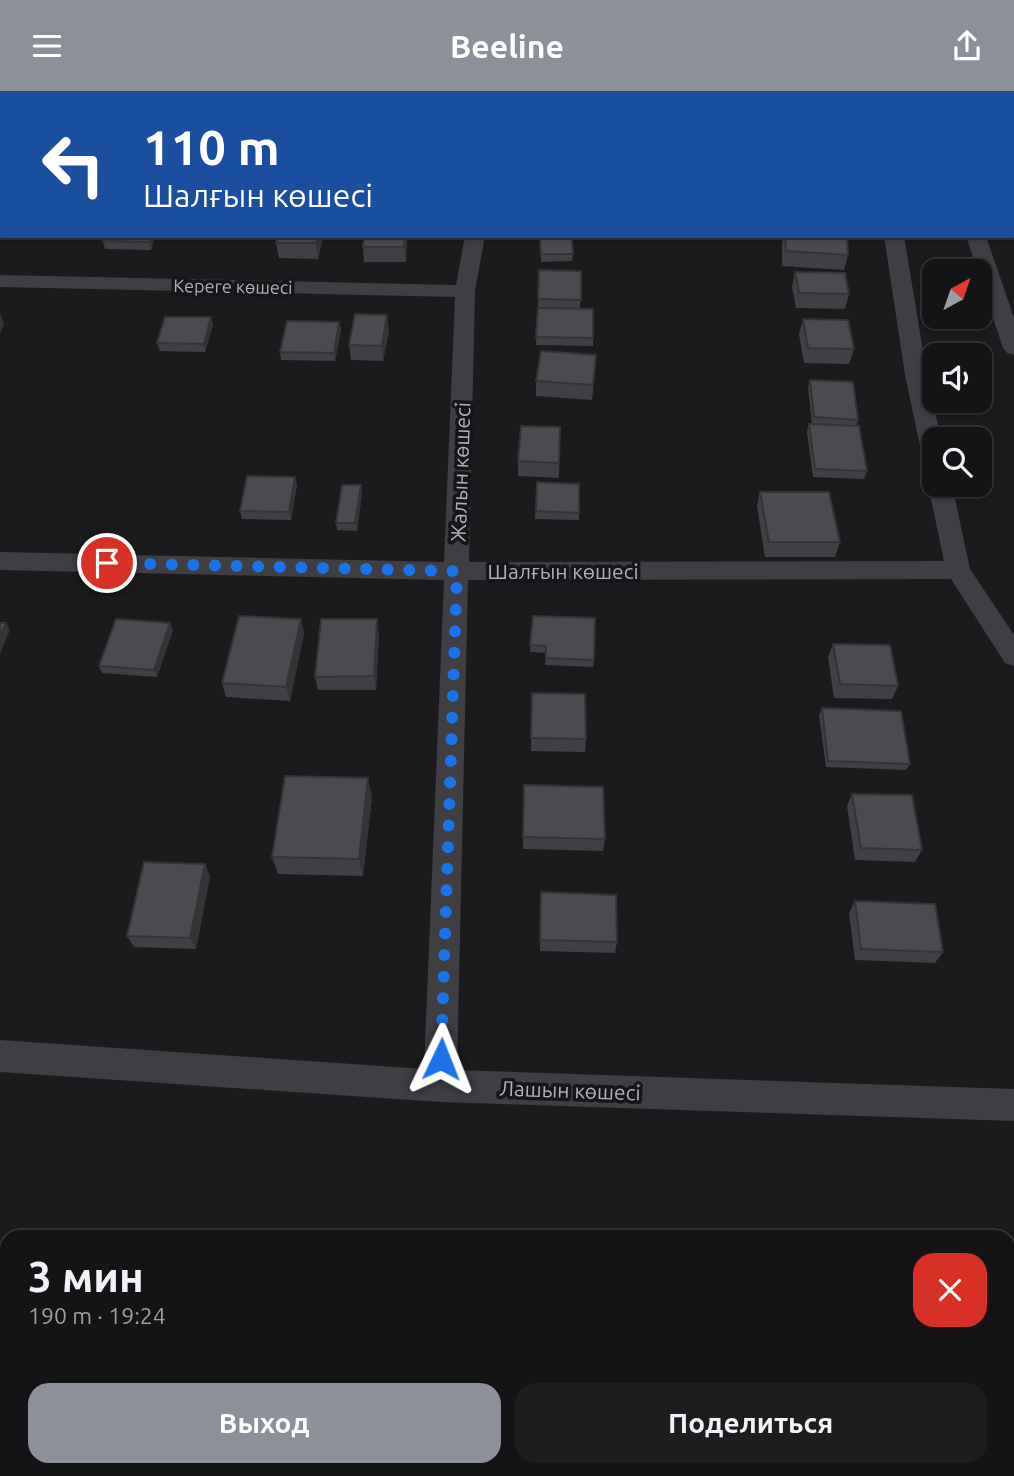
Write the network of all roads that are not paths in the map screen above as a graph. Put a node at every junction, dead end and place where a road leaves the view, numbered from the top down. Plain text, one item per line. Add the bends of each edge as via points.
1 (475, 238) edge
2 (894, 238) edge
3 (977, 238) edge
4 (0, 281) edge
5 (465, 291) junction
6 (1014, 348) edge
7 (927, 427) edge
8 (943, 497) edge
9 (0, 561) edge
10 (958, 570) junction
11 (457, 571) junction
12 (1014, 656) edge
13 (0, 1056) edge
14 (440, 1086) junction
15 (1014, 1105) edge

1 - 5 street, Жалын көшесі
2 - 7 street
3 - 6 street
4 - 5 street, Кереге көшесі
5 - 11 street, Жалын көшесі
8 - 10 street
9 - 11 street, Шалғын көшесі
10 - 11 street, Шалғын көшесі
10 - 12 street
11 - 14 street, Жалын көшесі
13 - 14 street, Лашын көшесі
14 - 15 street, Лашын көшесі

